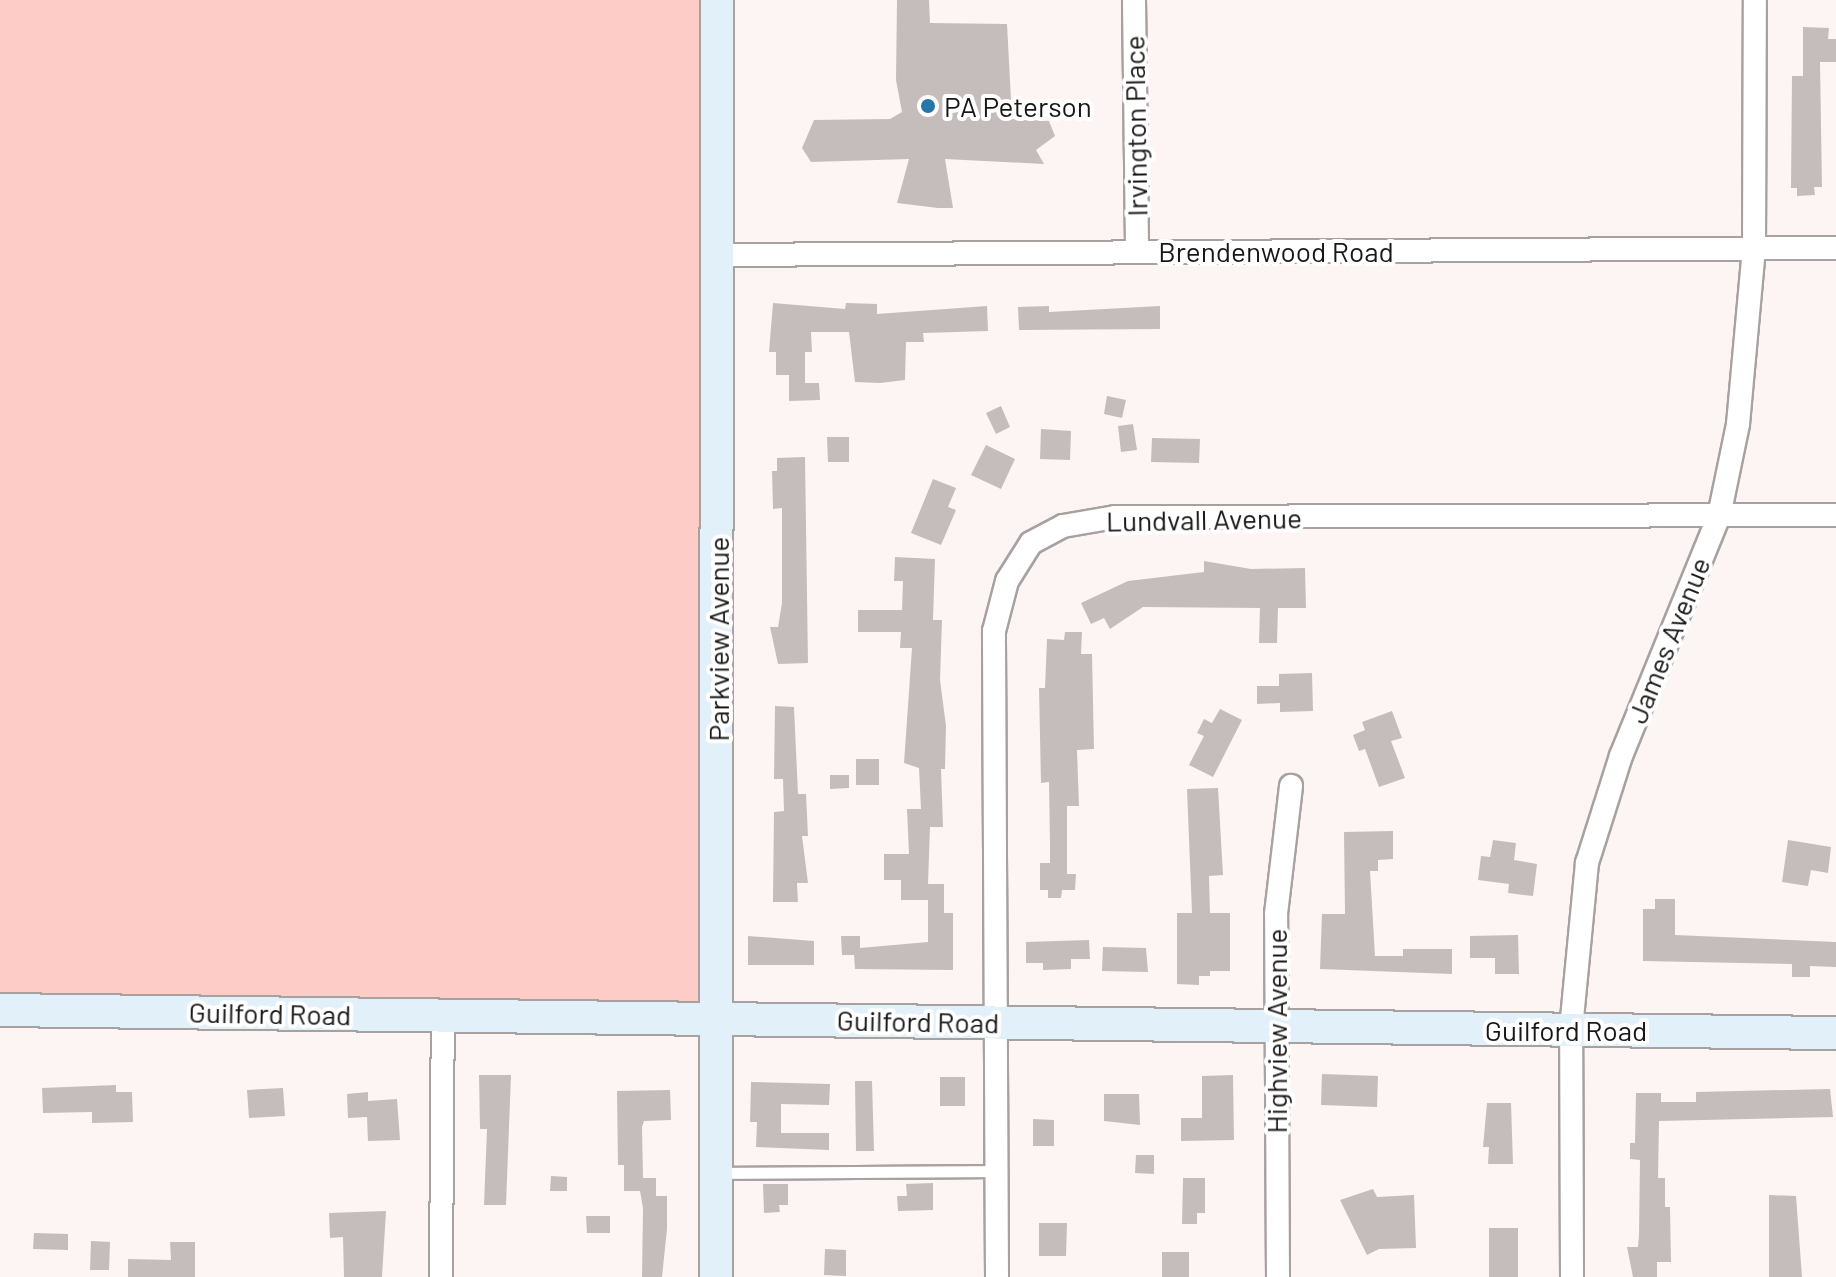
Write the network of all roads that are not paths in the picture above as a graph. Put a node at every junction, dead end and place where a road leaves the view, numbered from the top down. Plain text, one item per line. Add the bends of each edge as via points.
1 (717, 0) edge
2 (1134, 0) edge
3 (1755, 0) edge
4 (1754, 248) junction
5 (1836, 248) edge
6 (1137, 252) junction
7 (717, 255) junction
8 (1836, 515) edge
9 (1719, 516) junction
10 (1291, 786) dead end
11 (0, 1010) edge
12 (443, 1015) junction
13 (720, 1018) junction
14 (995, 1022) junction
15 (1276, 1029) junction
16 (1571, 1029) junction
17 (1836, 1033) edge
18 (996, 1171) junction
19 (717, 1173) junction
20 (441, 1277) edge
21 (716, 1277) edge
22 (997, 1277) edge
23 (1278, 1277) edge
24 (1572, 1277) edge

1 - 7 street, Parkview Avenue
2 - 6 street, Irvington Place
3 - 4 street, James Avenue
4 - 5 street, Brendenwood Road
4 - 6 street, Brendenwood Road
4 - 9 street, James Avenue via 1738,424
6 - 7 street, Brendenwood Road
7 - 13 street, Parkview Avenue
8 - 9 street, Lundvall Avenue
9 - 14 street, Lundvall Avenue via 1115,517 1063,526 1031,543 1007,581 994,631
9 - 16 street, James Avenue via 1621,756 1587,863
10 - 15 street, Highview Avenue via 1276,914
11 - 12 street, Guilford Road
12 - 13 street, Guilford Road
12 - 20 street
13 - 14 street, Guilford Road
13 - 19 street, Parkview Avenue
14 - 15 street, Guilford Road
14 - 18 street, Lundvall Avenue
15 - 16 street, Guilford Road
15 - 23 street, Highview Avenue
16 - 17 street, Guilford Road
16 - 24 street, James Avenue
18 - 19 lane
18 - 22 street, Lundvall Avenue
19 - 21 street, Parkview Avenue

